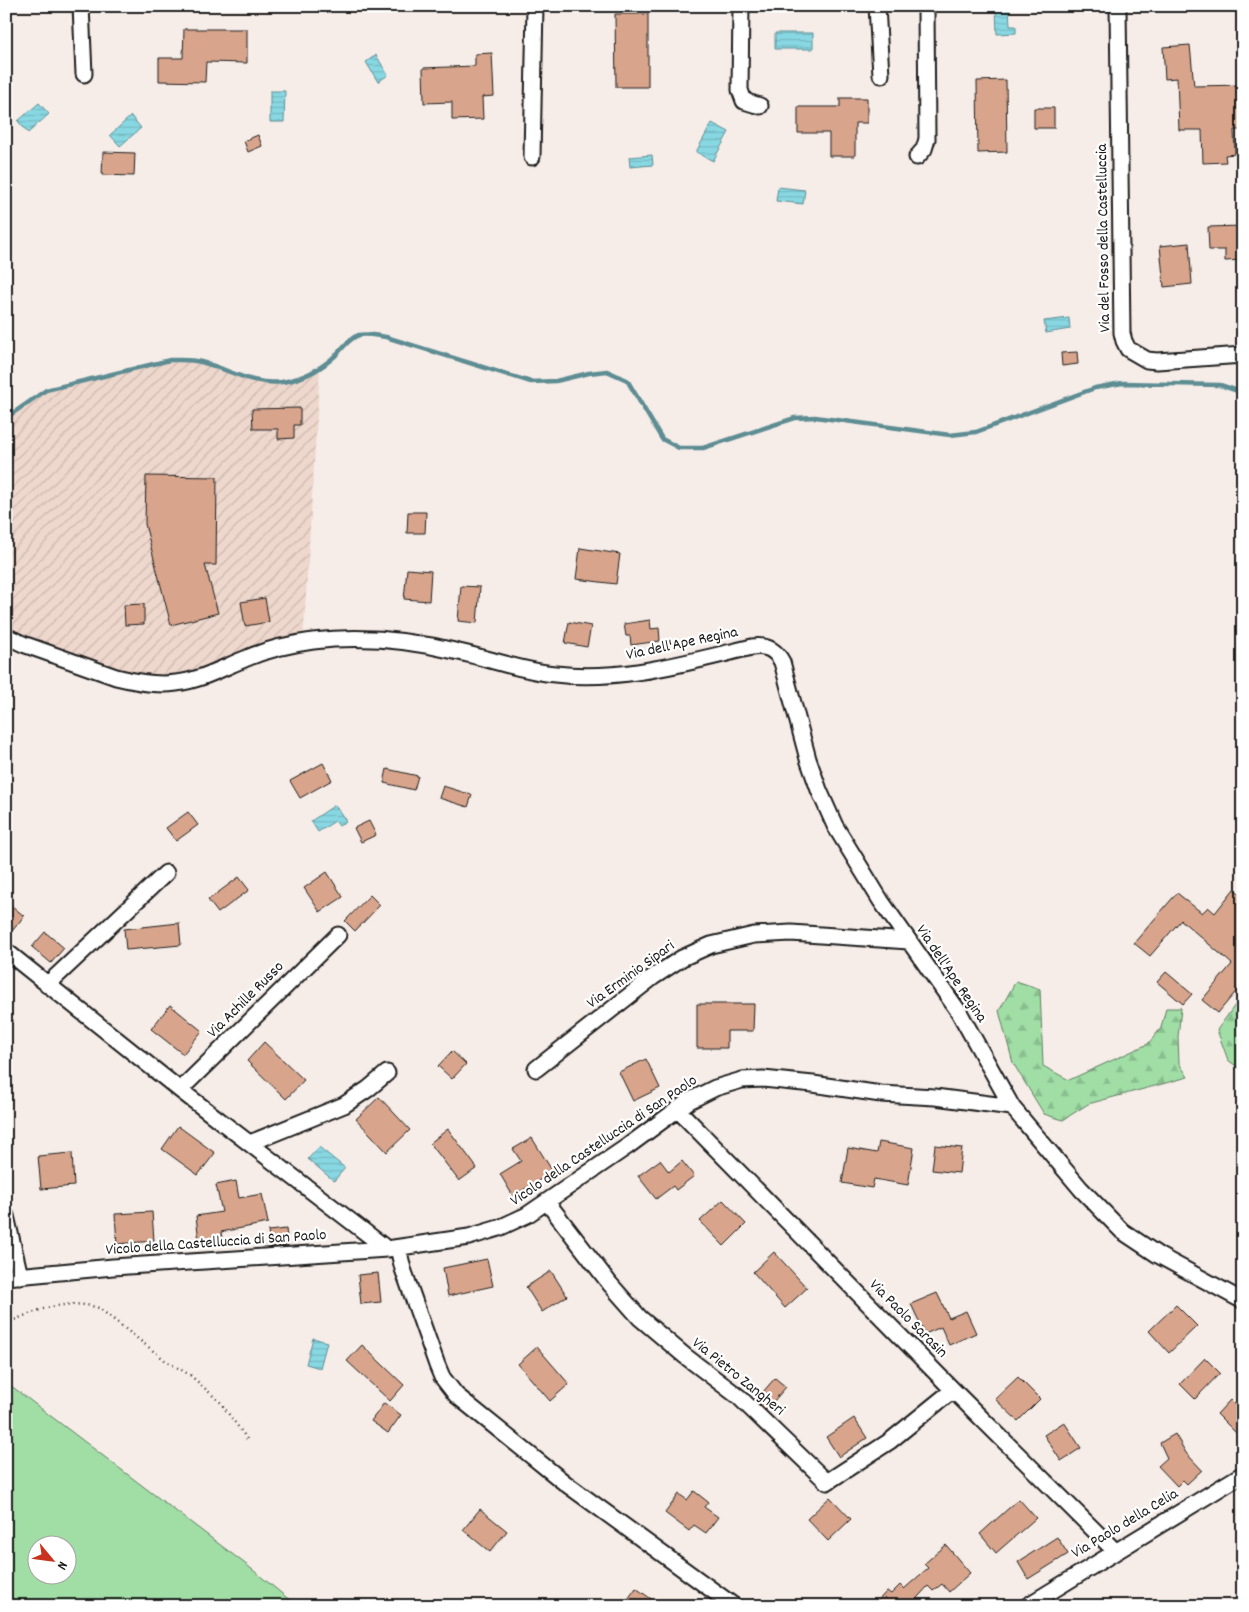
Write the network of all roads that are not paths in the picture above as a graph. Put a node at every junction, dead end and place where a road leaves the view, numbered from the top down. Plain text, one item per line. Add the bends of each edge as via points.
1 (81, 6) edge
2 (536, 6) edge
3 (741, 6) edge
4 (877, 6) edge
5 (926, 6) edge
6 (1118, 6) edge
7 (84, 74) dead end
8 (881, 75) dead end
9 (760, 106) dead end
10 (532, 157) dead end
11 (918, 157) dead end
12 (1243, 355) edge
13 (6, 636) edge
14 (166, 873) dead end
15 (338, 935) dead end
16 (909, 941) junction
17 (6, 952) edge
18 (47, 985) junction
19 (536, 1069) dead end
20 (387, 1073) dead end
21 (180, 1090) junction
22 (1012, 1107) junction
23 (677, 1110) junction
24 (250, 1144) junction
25 (547, 1202) junction
26 (6, 1216) edge
27 (393, 1248) junction
28 (13, 1276) edge
29 (1243, 1301) edge
30 (953, 1390) junction
31 (1243, 1474) edge
32 (1115, 1551) junction
33 (734, 1606) edge
34 (1027, 1606) edge

1 - 7 street
2 - 10 street
3 - 9 street via 740,90 744,101
4 - 8 street
5 - 11 street via 927,140
6 - 12 street, Via del Fosso della Castelluccia via 1124,341 1135,354 1152,361
13 - 16 street, Via dell'Ape Regina via 116,677 166,684 196,679 276,648 331,639 420,643 536,672 571,676 633,673 752,647 768,648 782,662 808,759 835,826
14 - 18 street
15 - 21 street, Via Achille Russo
16 - 19 street, Via Erminio Sipari via 791,933 754,935 711,945 652,977
16 - 22 street, Via dell'Ape Regina via 959,1012
17 - 18 street
18 - 21 street
20 - 24 street via 338,1108
21 - 24 street
22 - 23 street, Vicolo della Castelluccia di San Paolo via 756,1079 715,1088
22 - 29 street, Via dell'Ape Regina via 1081,1189 1122,1231 1158,1255
23 - 25 street, Vicolo della Castelluccia di San Paolo
23 - 30 street, Via Paolo Sarasin
24 - 27 street
25 - 27 street, Vicolo della Castelluccia di San Paolo via 488,1232
25 - 30 street, Via Pietro Zangheri via 640,1318 739,1397 827,1482 890,1441
26 - 28 street
27 - 28 street, Vicolo della Castelluccia di San Paolo
27 - 33 street via 448,1387 564,1483
30 - 32 street, Via Paolo Sarasin
31 - 32 street, Via Paolo della Celia
32 - 34 street, Via Paolo della Celia

